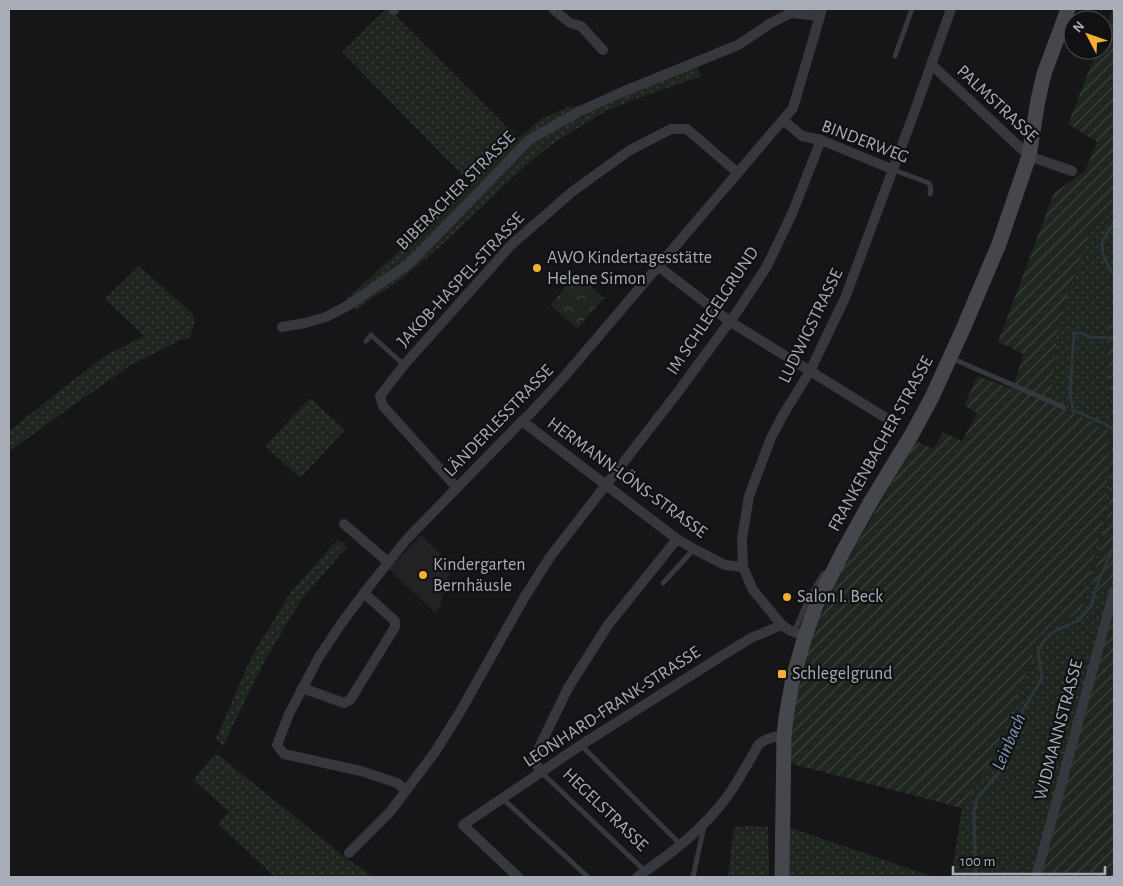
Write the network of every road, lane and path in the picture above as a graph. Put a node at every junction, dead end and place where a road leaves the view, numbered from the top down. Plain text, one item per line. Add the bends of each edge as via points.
1 (553, 9) edge
2 (912, 9) edge
3 (951, 9) edge
4 (1068, 9) edge
5 (821, 12) edge
6 (603, 50) dead end
7 (896, 56) dead end
8 (932, 65) junction
9 (783, 120) junction
10 (821, 140) junction
11 (1029, 156) junction
12 (894, 170) junction
13 (1072, 171) dead end
14 (738, 173) junction
15 (930, 194) dead end
16 (658, 266) junction
17 (730, 321) junction
18 (282, 327) dead end
19 (366, 341) dead end
20 (950, 358) junction
21 (404, 365) junction
22 (810, 371) junction
23 (1063, 406) dead end
24 (886, 418) dead end
25 (522, 421) junction
26 (605, 485) junction
27 (458, 488) junction
28 (344, 524) dead end
29 (677, 539) junction
30 (694, 549) junction
31 (388, 562) junction
32 (743, 567) junction
33 (664, 583) dead end
34 (1114, 591) edge
35 (364, 593) junction
36 (782, 625) junction
37 (800, 634) junction
38 (302, 688) junction
39 (784, 736) junction
40 (581, 745) junction
41 (541, 771) junction
42 (406, 790) junction
43 (501, 798) junction
44 (705, 823) junction
45 (682, 845) junction
46 (349, 853) dead end
47 (641, 874) edge
48 (518, 877) edge
49 (588, 877) edge
50 (693, 877) edge
51 (782, 877) edge
52 (1036, 877) edge

1 - 6 street via 581,26
2 - 7 lane
3 - 8 street, LUDWIGSTRASSE
4 - 11 main road, FRANKENBACHER STRASSE via 1044,74
5 - 9 street, LÄNDERLESSTRASSE via 793,108
5 - 18 street, BIBERACHER STRASSE via 791,13 738,45 578,112 529,140 410,263 326,317
8 - 11 street, PALMSTRASSE
8 - 12 street, LUDWIGSTRASSE
9 - 10 street, BINDERWEG via 802,136
9 - 14 street, LÄNDERLESSTRASSE
10 - 12 street, BINDERWEG
10 - 17 street, IM SCHLEGELGRUND via 767,266
11 - 13 street, PALMSTRASSE
11 - 20 main road, FRANKENBACHER STRASSE via 999,244
12 - 15 lane, BINDERWEG via 929,183
12 - 22 street, LUDWIGSTRASSE via 845,298
14 - 16 street, LÄNDERLESSTRASSE
14 - 21 street, JAKOB-HASPEL-STRASSE via 687,129 670,129 630,150 573,191 510,246
16 - 17 street
16 - 25 street, LÄNDERLESSTRASSE via 564,378
17 - 22 street
17 - 26 street, IM SCHLEGELGRUND
19 - 21 lane, JAKOB-HASPEL-STRASSE via 371,335
20 - 23 lane
20 - 37 main road, FRANKENBACHER STRASSE via 912,434 870,503
21 - 27 street, JAKOB-HASPEL-STRASSE via 380,396 383,406
22 - 24 street
22 - 32 street, LUDWIGSTRASSE via 770,438 749,496 742,539
25 - 26 street, HERMANN-LÖNS-STRASSE
25 - 27 street, LÄNDERLESSTRASSE
26 - 29 street, HERMANN-LÖNS-STRASSE
26 - 42 street, IM SCHLEGELGRUND via 550,557 460,712
27 - 31 street, LÄNDERLESSTRASSE
28 - 31 street
29 - 30 street, HERMANN-LÖNS-STRASSE
29 - 41 street via 608,625 568,688 533,760
30 - 32 street, HERMANN-LÖNS-STRASSE via 725,564
30 - 33 lane
31 - 35 street, LÄNDERLESSTRASSE
32 - 36 street, LUDWIGSTRASSE via 753,590
34 - 52 street, WIDMANNSTRASSE
35 - 38 street, LÄNDERLESSTRASSE via 330,640
35 - 38 street via 395,621 395,627 350,700 344,703
36 - 37 street, LUDWIGSTRASSE
36 - 40 street, LEONHARD-FRANK-STRASSE via 751,638
37 - 39 main road, FRANKENBACHER STRASSE
38 - 42 street, LÄNDERLESSTRASSE via 277,744 284,754 361,771 397,783
39 - 44 street, HEGELSTRASSE via 774,736 759,744 729,794
39 - 51 main road, FRANKENBACHER STRASSE
40 - 41 street, LEONHARD-FRANK-STRASSE
40 - 45 lane, HEGELSTRASSE
41 - 43 street, LEONHARD-FRANK-STRASSE
41 - 47 lane, HEGELSTRASSE
42 - 46 street, IM SCHLEGELGRUND via 390,812
43 - 48 street, LEONHARD-FRANK-STRASSE via 463,825
43 - 49 lane
44 - 45 street, HEGELSTRASSE
44 - 50 lane
45 - 47 street, HEGELSTRASSE

